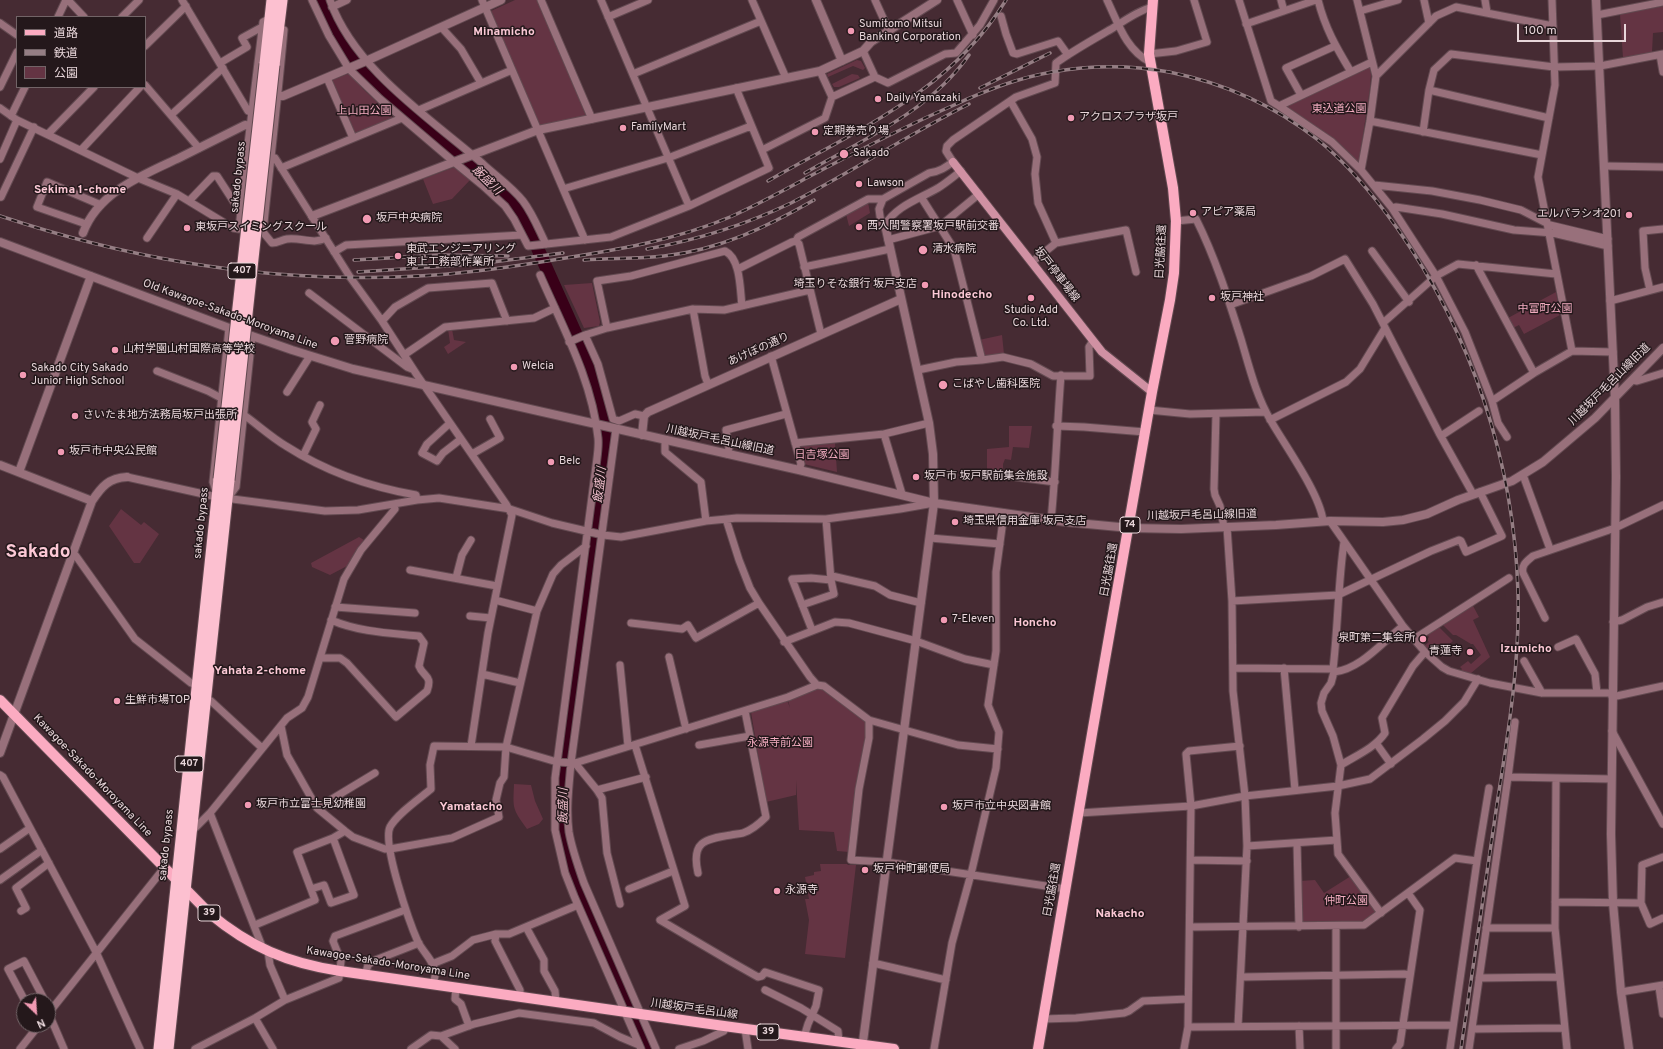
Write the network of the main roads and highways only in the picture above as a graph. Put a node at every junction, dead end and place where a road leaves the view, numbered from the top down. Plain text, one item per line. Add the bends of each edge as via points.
1 (272, 0) edge
2 (282, 0) edge
3 (1152, 4) edge
4 (270, 22) junction
5 (953, 162) road end
6 (1152, 392) junction
7 (222, 498) junction
8 (0, 700) edge
9 (176, 881) junction
10 (186, 890) junction
11 (456, 987) joint
12 (862, 1047) edge
13 (159, 1049) edge
14 (168, 1049) edge
15 (894, 1049) edge
16 (1038, 1049) edge

1 - 4 highway, 407
2 - 4 highway, 407
3 - 6 main road, 日光脇往還 / 74 via 1150,58 1172,181 1176,221 1174,273
4 - 7 highway, sakado bypass / 407, bridge via 269,65
5 - 6 main road, 坂戸停車場線 via 1093,341 1113,362
6 - 16 main road, 日光脇往還 / 74
7 - 9 highway, sakado bypass / 407
7 - 10 highway, sakado bypass / 407
8 - 9 main road, Kawagoe-Sakado-Moroyama Line / 39
9 - 10 main road, Kawagoe-Sakado-Moroyama Line / 39
9 - 13 highway, sakado bypass / 407
10 - 11 main road, Kawagoe-Sakado-Moroyama Line / 39 via 197,903 228,929 246,941 284,958 314,967
10 - 14 highway, sakado bypass / 407
11 - 12 main road, 川越坂戸毛呂山線 / 39
12 - 15 main road, 川越坂戸毛呂山線 / 39

